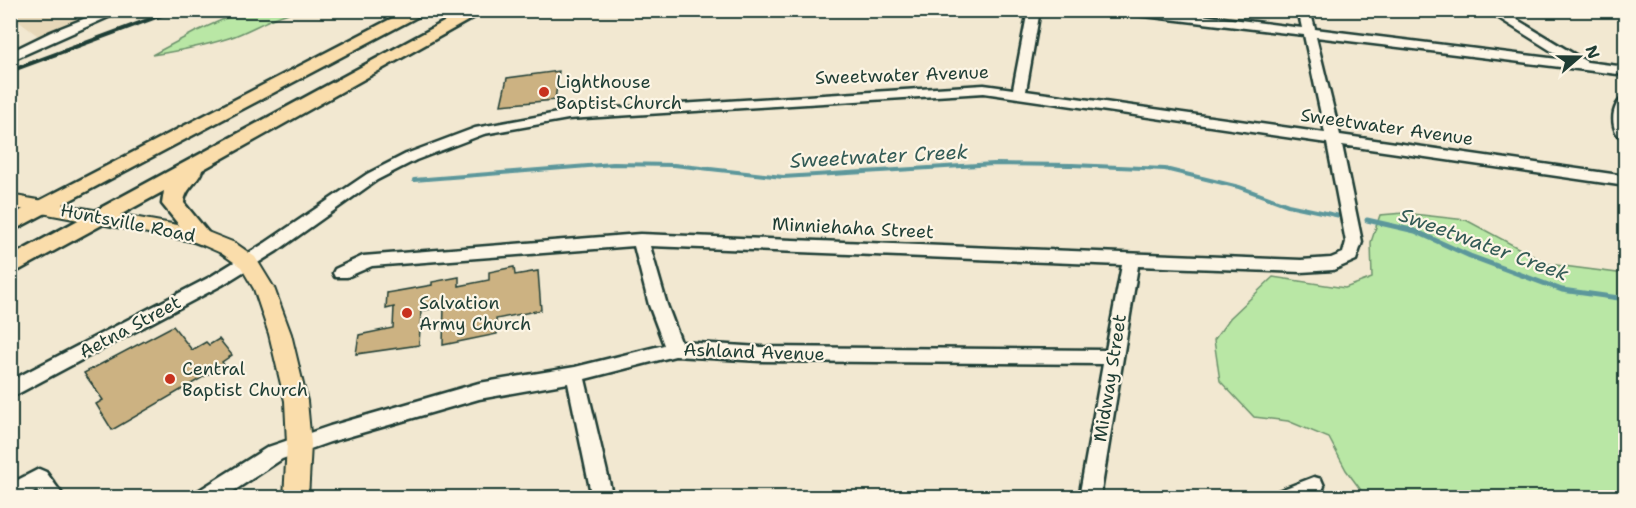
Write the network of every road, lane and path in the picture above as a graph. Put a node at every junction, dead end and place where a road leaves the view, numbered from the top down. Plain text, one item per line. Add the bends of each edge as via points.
1 (118, 10) edge
2 (422, 10) edge
3 (479, 10) edge
4 (1034, 10) edge
5 (1127, 10) edge
6 (1304, 10) edge
7 (1492, 10) edge
8 (1309, 34) junction
9 (10, 57) edge
10 (1587, 66) junction
11 (1626, 71) edge
12 (1019, 94) junction
13 (1626, 101) edge
14 (1626, 136) edge
15 (1334, 140) junction
16 (210, 156) junction
17 (1626, 181) edge
18 (10, 201) edge
19 (44, 207) junction
20 (101, 216) junction
21 (10, 225) edge
22 (200, 236) junction
23 (640, 240) junction
24 (1131, 259) junction
25 (248, 262) junction
26 (10, 267) edge
27 (341, 273) dead end
28 (675, 349) junction
29 (1113, 357) junction
30 (575, 374) junction
31 (10, 390) edge
32 (299, 444) junction
33 (1314, 486) dead end
34 (10, 495) edge
35 (55, 498) edge
36 (206, 498) edge
37 (296, 498) edge
38 (603, 498) edge
39 (1089, 498) edge
40 (1285, 498) edge

1 - 9 street
2 - 19 highway
3 - 16 highway
4 - 12 street
5 - 8 street
6 - 8 street
7 - 10 street
8 - 10 street
8 - 15 street
10 - 11 street
12 - 15 street, Sweetwater Avenue
12 - 25 street, Sweetwater Avenue via 970,89 849,96 568,115 510,124 432,148 372,177
13 - 14 street via 1621,105 1619,122
15 - 17 street, Sweetwater Avenue
15 - 24 street, Minniehaha Street via 1354,242 1350,256 1318,266
16 - 20 highway
16 - 22 highway via 174,192 173,204
18 - 19 main road, Huntsville Road
19 - 20 main road, Huntsville Road
19 - 21 highway
20 - 22 main road, Huntsville Road
20 - 26 highway
22 - 25 main road, Huntsville Road
23 - 24 street, Minniehaha Street
23 - 27 street, Minniehaha Street via 369,260
23 - 28 street
24 - 29 street, Midway Street
25 - 31 street, Aetna Street
25 - 32 main road, Huntsville Road via 264,288 280,333 296,401
28 - 29 street, Ashland Avenue via 760,354
28 - 30 street, Ashland Avenue
29 - 39 street, Midway Street
30 - 32 street, Ashland Avenue via 479,391
30 - 38 street
32 - 36 street, Ashland Avenue via 275,453
32 - 37 main road, Huntsville Road
33 - 40 street
34 - 35 street via 39,478

